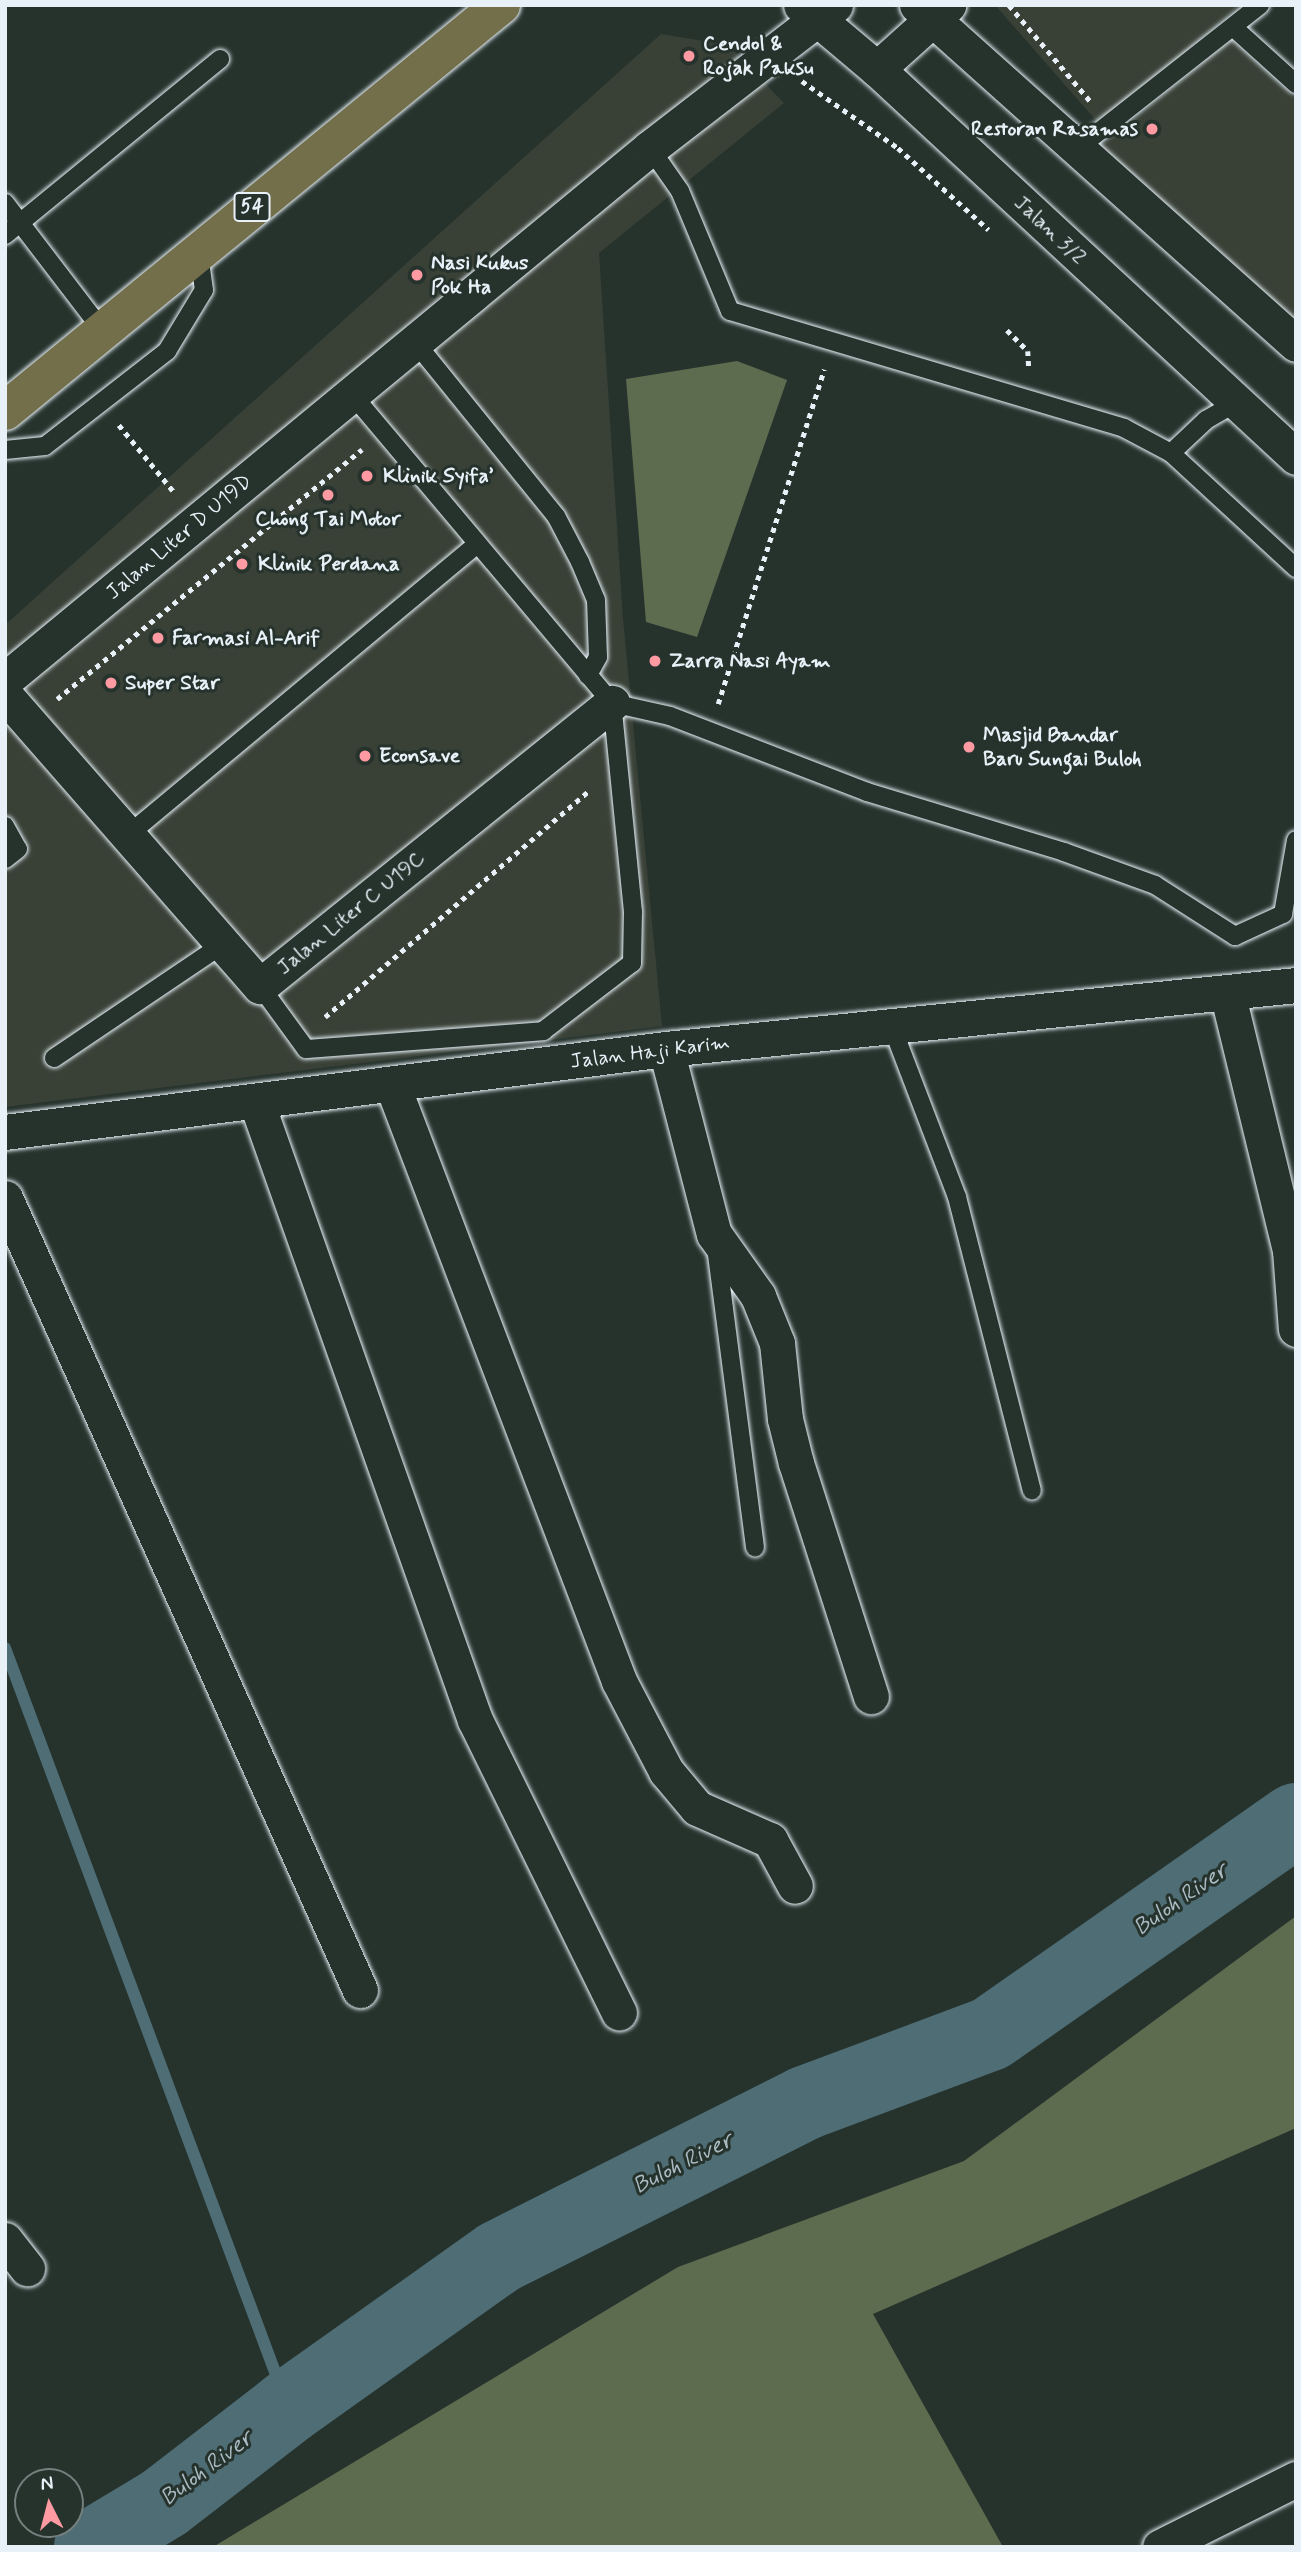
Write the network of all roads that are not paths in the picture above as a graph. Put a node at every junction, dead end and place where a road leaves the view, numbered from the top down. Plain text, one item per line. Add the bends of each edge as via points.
1 (518, 5) edge
2 (1260, 5) edge
3 (818, 10) edge
4 (932, 10) edge
5 (491, 13) edge
6 (1233, 27) junction
7 (220, 59) dead end
8 (877, 69) junction
9 (1296, 84) edge
10 (650, 148) junction
11 (1077, 149) junction
12 (5, 203) edge
13 (20, 223) junction
14 (5, 235) edge
15 (199, 250) junction
16 (103, 331) junction
17 (415, 342) junction
18 (1296, 344) edge
19 (351, 393) junction
20 (1236, 403) junction
21 (5, 411) edge
22 (5, 450) edge
23 (1171, 453) junction
24 (1296, 457) edge
25 (476, 545) junction
26 (1296, 568) edge
27 (588, 675) junction
28 (5, 680) edge
29 (5, 695) edge
30 (612, 703) junction
31 (5, 826) edge
32 (128, 835) junction
33 (1296, 840) edge
34 (5, 859) edge
35 (223, 944) junction
36 (1296, 985) edge
37 (260, 986) junction
38 (1227, 992) junction
39 (891, 1024) junction
40 (666, 1049) junction
41 (54, 1058) dead end
42 (392, 1084) junction
43 (256, 1101) junction
44 (5, 1132) edge
45 (5, 1198) edge
46 (714, 1234) junction
47 (1296, 1329) edge
48 (1032, 1491) dead end
49 (755, 1547) dead end
50 (871, 1696) dead end
51 (795, 1886) dead end
52 (360, 1990) dead end
53 (620, 2013) dead end
54 (5, 2240) edge
55 (27, 2268) dead end
56 (1296, 2479) edge
57 (1160, 2547) edge

1 - 5 highway
2 - 6 lane
3 - 8 street, Jalan 3/2
3 - 10 street, Jalan Liter D U19D
4 - 8 street
4 - 11 street
5 - 15 highway, 54
6 - 9 lane
6 - 11 lane
7 - 13 lane
8 - 20 street, Jalan 3/2
10 - 17 street, Jalan Liter D U19D
10 - 23 lane via 680,191 730,311 1124,428
11 - 18 street
12 - 13 lane
13 - 14 lane
13 - 16 lane
15 - 16 highway, 54
15 - 22 lane via 204,290 167,351 45,446
16 - 21 highway, 54
17 - 19 street, Jalan Liter D U19D
17 - 27 lane via 556,516 586,573 596,600 598,657
19 - 25 lane
19 - 28 street, Jalan Liter D U19D
20 - 23 lane via 1206,420
20 - 24 street, Jalan 3/2
23 - 26 lane
25 - 27 lane
25 - 32 lane
27 - 30 lane
29 - 32 street, Jalan Liter C U19C
30 - 33 lane via 709,731 867,792 1155,885 1235,936 1283,914
30 - 37 street, Jalan Liter C U19C
30 - 37 lane via 633,912 632,963 542,1031 306,1049
31 - 34 lane via 18,849
32 - 35 street, Jalan Liter C U19C
35 - 37 street, Jalan Liter C U19C
35 - 41 lane
36 - 38 street, Jalan Haji Karim
38 - 39 street, Jalan Haji Karim
38 - 47 street via 1290,1250
39 - 40 street, Jalan Haji Karim
39 - 48 lane via 957,1197
40 - 42 street, Jalan Haji Karim
40 - 46 street
42 - 43 street, Jalan Haji Karim
42 - 51 street via 619,1681 666,1771 697,1808 770,1840
43 - 44 street, Jalan Haji Karim
43 - 53 street via 475,1720
45 - 52 street
46 - 49 lane
46 - 50 street via 758,1296 777,1343 785,1419 796,1463
54 - 55 street
56 - 57 street

